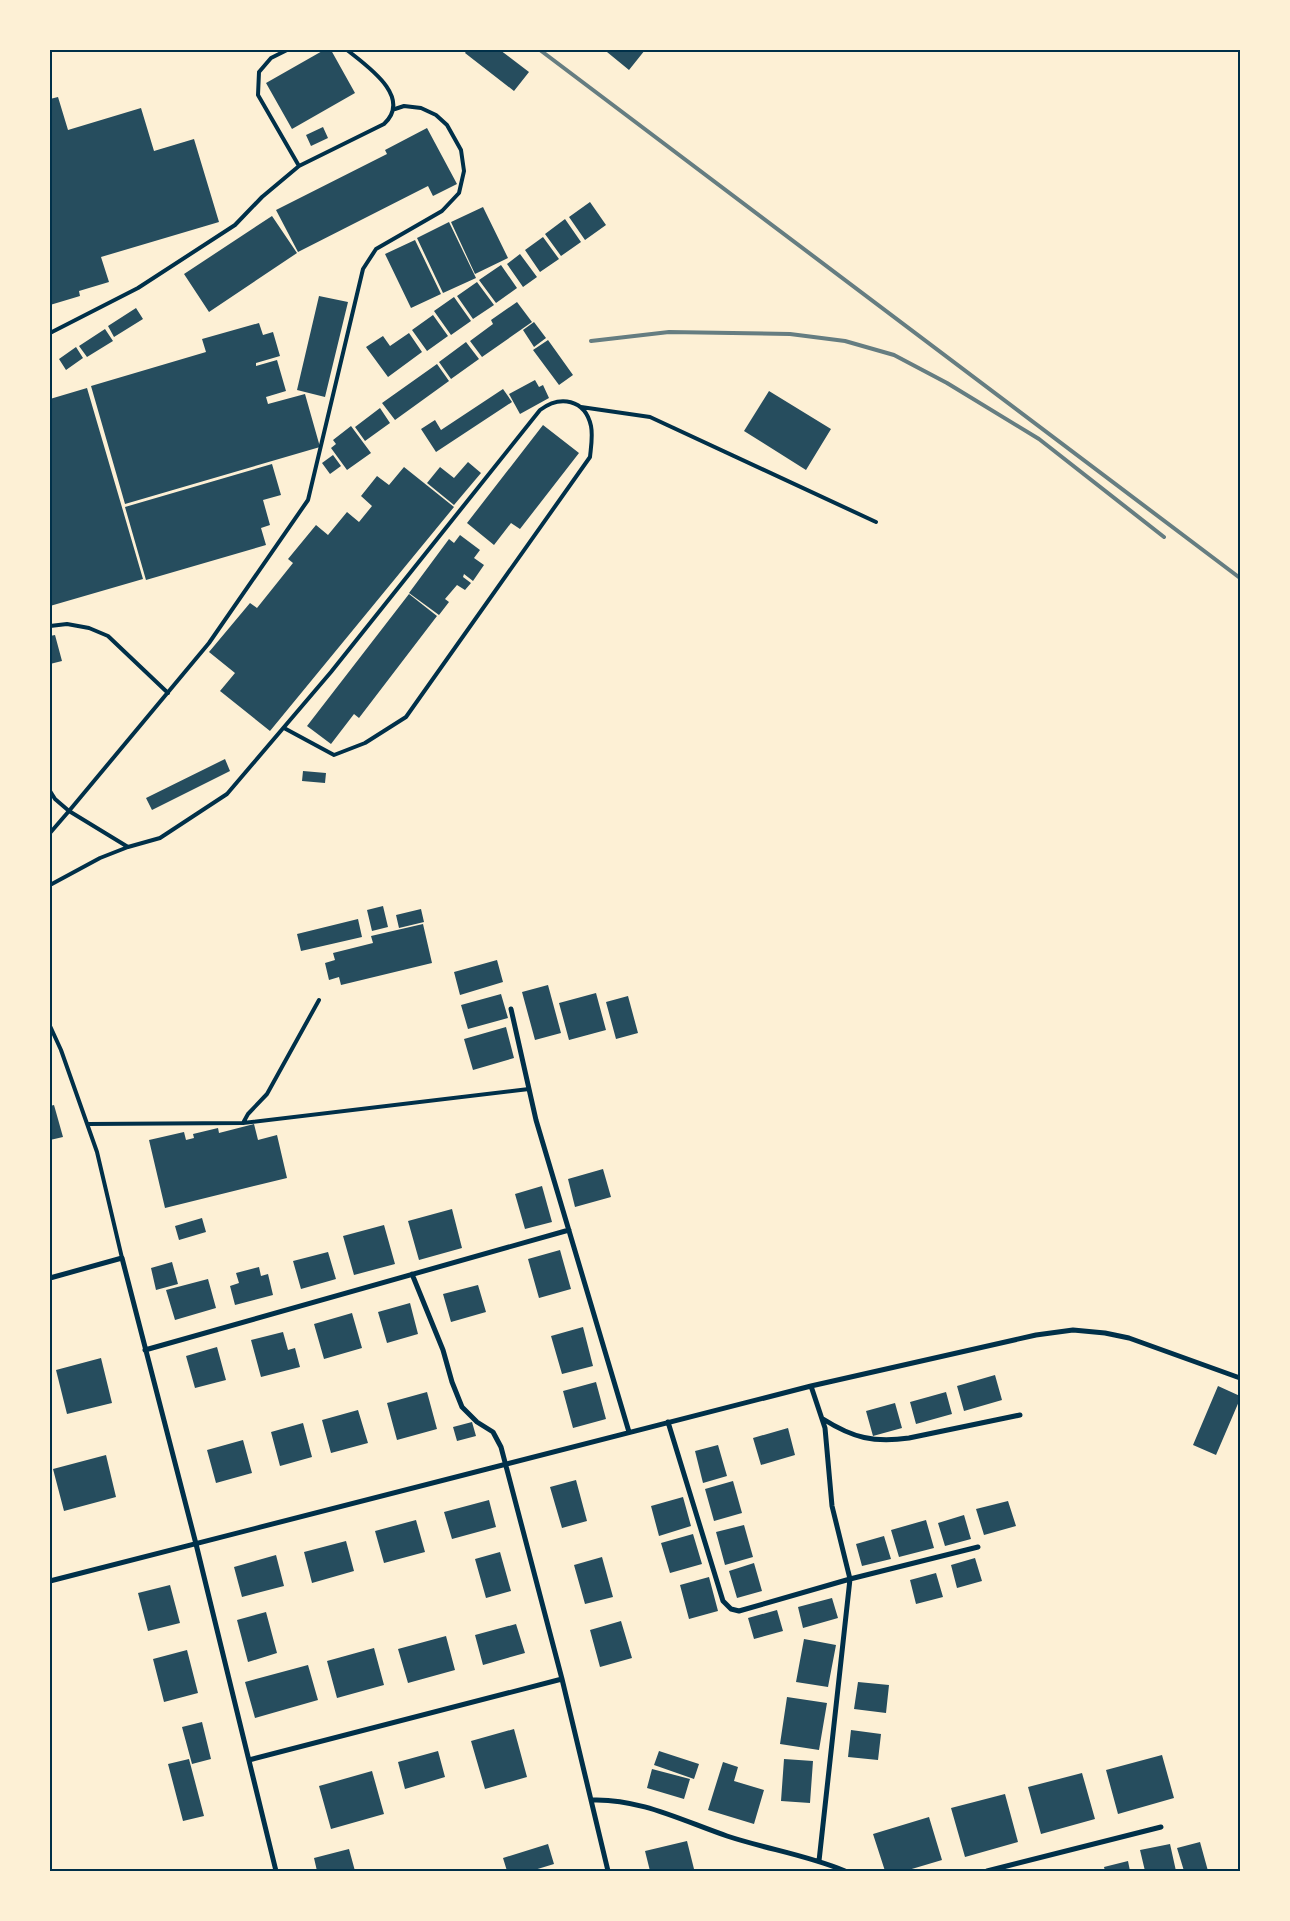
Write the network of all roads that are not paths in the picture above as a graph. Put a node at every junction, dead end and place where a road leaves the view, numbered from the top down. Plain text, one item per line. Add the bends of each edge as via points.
1 (287, 50) edge
2 (347, 50) edge
3 (395, 109) junction
4 (299, 166) junction
5 (50, 333) edge
6 (581, 407) junction
7 (876, 522) dead end
8 (50, 626) edge
9 (168, 693) junction
10 (284, 728) junction
11 (50, 791) edge
12 (69, 811) junction
13 (50, 834) edge
14 (128, 847) junction
15 (50, 886) edge
16 (319, 1000) dead end
17 (511, 1009) dead end
18 (50, 1026) edge
19 (529, 1089) junction
20 (243, 1123) junction
21 (88, 1124) junction
22 (568, 1230) junction
23 (122, 1258) junction
24 (412, 1274) junction
25 (50, 1278) edge
26 (145, 1350) junction
27 (1240, 1378) edge
28 (811, 1386) junction
29 (1020, 1414) dead end
30 (822, 1419) junction
31 (668, 1422) junction
32 (629, 1432) junction
33 (505, 1465) junction
34 (196, 1544) junction
35 (978, 1547) dead end
36 (850, 1579) junction
37 (50, 1581) edge
38 (562, 1679) junction
39 (249, 1760) junction
40 (591, 1800) junction
41 (1161, 1827) dead end
42 (819, 1861) junction
43 (276, 1871) edge
44 (608, 1871) edge
45 (845, 1871) edge
46 (987, 1871) edge

1 - 4 lane via 272,58 259,72 258,96
2 - 3 lane via 393,95
3 - 4 lane via 384,124
3 - 9 lane via 404,106 421,108 447,125 461,150 464,171 459,193 442,212 376,249 363,269 308,500 209,642
4 - 5 lane via 234,225 138,288
6 - 7 lane via 650,417
6 - 10 lane via 559,400 540,410
6 - 10 lane via 591,426 590,457 406,717 365,743 334,755
8 - 9 lane via 67,624 108,636
9 - 12 lane
10 - 14 lane via 228,794 160,838
11 - 12 lane via 55,800
12 - 13 lane
12 - 14 lane
14 - 15 lane via 100,858
16 - 20 lane via 267,1094
17 - 19 street
18 - 21 lane
19 - 20 lane
19 - 22 street
20 - 21 lane
21 - 23 lane
22 - 24 street
22 - 32 street
23 - 25 street
23 - 26 street
24 - 26 street
24 - 33 street via 462,1408 493,1432
26 - 34 street
27 - 28 street via 1129,1338 1073,1330 1036,1335
28 - 30 street
28 - 31 street
29 - 30 street via 890,1441 852,1435
30 - 36 street via 832,1506
31 - 32 street
31 - 36 street via 724,1601 731,1609 739,1611
32 - 33 street
33 - 34 street
33 - 38 street
34 - 37 street
34 - 39 street
35 - 36 street
36 - 42 street
38 - 39 street
38 - 40 street
39 - 43 street
40 - 42 street via 631,1802 728,1836
40 - 44 street
41 - 46 street
42 - 45 street

